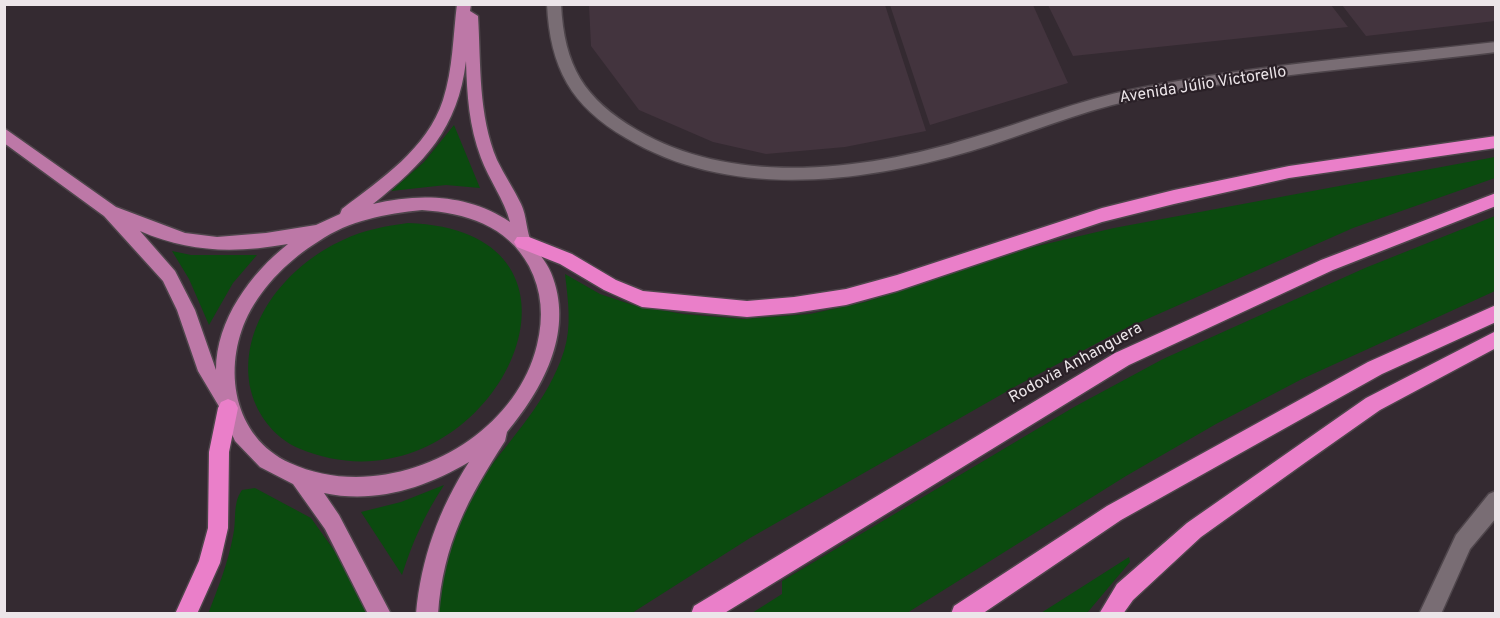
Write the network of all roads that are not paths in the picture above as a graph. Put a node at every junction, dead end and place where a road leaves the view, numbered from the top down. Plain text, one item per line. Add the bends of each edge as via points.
1 (464, 4) edge
2 (470, 4) edge
3 (554, 4) edge
4 (1496, 47) edge
5 (4, 134) edge
6 (1496, 142) edge
7 (1496, 199) edge
8 (110, 211) junction
9 (340, 221) junction
10 (320, 231) junction
11 (523, 242) junction
12 (1496, 313) edge
13 (1496, 339) edge
14 (228, 408) junction
15 (514, 409) junction
16 (300, 479) junction
17 (1496, 501) edge
18 (186, 614) edge
19 (380, 614) edge
20 (427, 614) edge
21 (702, 614) edge
22 (962, 614) edge
23 (1110, 614) edge
24 (1430, 614) edge

1 - 9 main road via 446,117 418,155
2 - 11 main road via 476,114 489,159 514,206
3 - 4 street, Avenida Júlio Victorello via 559,50 569,76 610,123 640,140 715,165 810,174 920,158 1130,96 1219,81
5 - 8 main road
6 - 11 highway via 1289,172 1174,197 1080,221 897,283 846,297 794,305 747,309 642,299 566,258
7 - 21 highway, Rodovia Anhanguera via 1327,265 1122,360
8 - 10 main road via 184,240 216,244
8 - 14 main road via 169,276 186,310 207,371
9 - 10 main road
9 - 11 main road via 381,207 461,207 495,221
10 - 14 main road via 283,257 253,290 232,328 223,368
11 - 15 main road via 539,264 548,290 551,319 546,349 534,380
12 - 22 highway via 1375,368 1114,513
13 - 23 highway via 1373,404 1270,475 1194,530 1125,592
14 - 16 main road via 243,438 267,462
14 - 18 highway via 219,452 218,528 209,563
15 - 16 main road via 481,442 439,468 392,484 344,488
15 - 20 main road via 472,473 439,538 429,580
16 - 19 main road via 332,522
17 - 24 street via 1463,542

